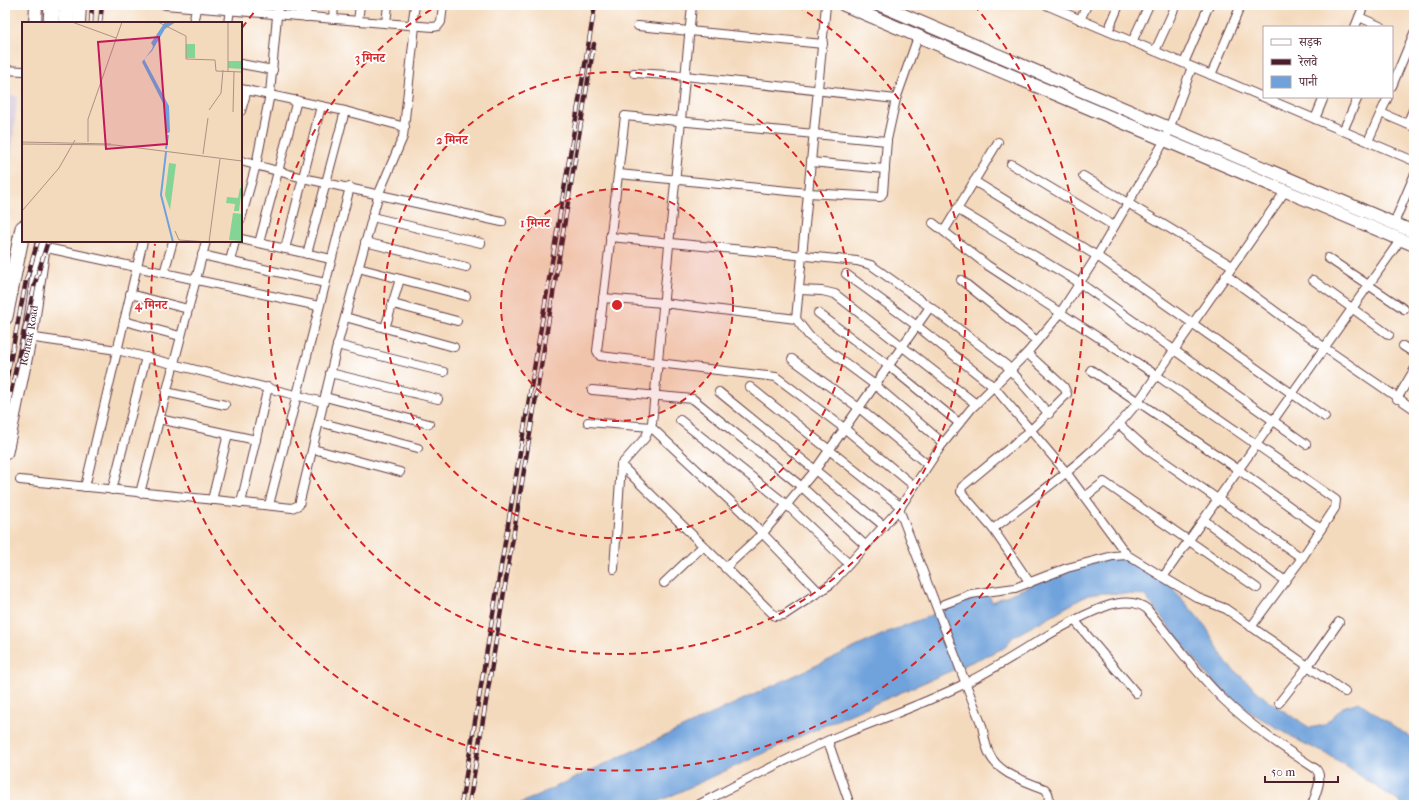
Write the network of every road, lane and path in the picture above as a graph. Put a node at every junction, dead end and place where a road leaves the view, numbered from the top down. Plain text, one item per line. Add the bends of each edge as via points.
1 (36, 5) edge
2 (52, 5) edge
3 (67, 5) edge
4 (80, 5) edge
5 (165, 5) edge
6 (169, 5) edge
7 (278, 5) edge
8 (307, 5) edge
9 (334, 5) edge
10 (360, 5) edge
11 (388, 5) edge
12 (414, 5) edge
13 (443, 5) edge
14 (692, 5) edge
15 (826, 5) edge
16 (844, 5) edge
17 (880, 5) edge
18 (1087, 5) edge
19 (1119, 5) edge
20 (1149, 5) edge
21 (1176, 5) edge
22 (1209, 5) edge
23 (1241, 5) edge
24 (1364, 5) edge
25 (197, 6) edge
26 (1050, 6) edge
27 (225, 8) edge
28 (250, 9) edge
29 (278, 14) junction
30 (306, 17) junction
31 (1359, 17) junction
32 (333, 19) junction
33 (1080, 20) junction
34 (358, 21) junction
35 (35, 22) edge
36 (51, 22) edge
37 (66, 22) edge
38 (79, 22) edge
39 (193, 22) edge
40 (228, 22) edge
41 (386, 24) junction
42 (414, 26) junction
43 (638, 26) dead end
44 (1355, 26) edge
45 (1380, 26) edge
46 (689, 31) junction
47 (1108, 31) junction
48 (1414, 33) edge
49 (918, 37) junction
50 (1132, 42) junction
51 (823, 44) junction
52 (1155, 52) junction
53 (1184, 63) junction
54 (242, 64) edge
55 (1192, 67) junction
56 (5, 70) edge
57 (272, 70) junction
58 (22, 71) edge
59 (634, 73) dead end
60 (1211, 75) junction
61 (685, 76) junction
62 (1393, 84) edge
63 (244, 89) edge
64 (818, 90) junction
65 (270, 94) junction
66 (1263, 97) edge
67 (896, 98) junction
68 (1265, 98) edge
69 (1324, 98) edge
70 (1358, 98) edge
71 (1388, 98) edge
72 (297, 100) junction
73 (242, 104) edge
74 (321, 106) junction
75 (1414, 108) edge
76 (346, 111) junction
77 (1381, 113) junction
78 (1315, 119) junction
79 (680, 122) junction
80 (1410, 126) edge
81 (405, 127) junction
82 (1168, 128) junction
83 (1344, 131) junction
84 (814, 135) junction
85 (1165, 140) junction
86 (887, 141) junction
87 (1368, 141) junction
88 (998, 142) dead end
89 (242, 161) edge
90 (1414, 161) edge
91 (811, 162) junction
92 (1011, 164) dead end
93 (256, 165) junction
94 (885, 169) junction
95 (279, 172) junction
96 (619, 174) junction
97 (1083, 176) dead end
98 (1414, 176) edge
99 (302, 178) junction
100 (675, 179) junction
101 (974, 181) junction
102 (325, 182) junction
103 (350, 187) junction
104 (1286, 190) junction
105 (379, 193) junction
106 (808, 193) junction
107 (1127, 204) junction
108 (957, 209) junction
109 (242, 215) edge
110 (372, 217) junction
111 (502, 222) dead end
112 (933, 223) dead end
113 (1394, 223) junction
114 (1114, 226) junction
115 (944, 231) junction
116 (1414, 232) edge
117 (22, 233) edge
118 (610, 237) junction
119 (242, 239) edge
120 (1401, 239) junction
121 (143, 242) edge
122 (174, 242) edge
123 (206, 242) edge
124 (235, 242) edge
125 (365, 242) junction
126 (259, 243) junction
127 (481, 243) dead end
128 (669, 243) junction
129 (42, 244) edge
130 (1414, 245) edge
131 (285, 249) junction
132 (307, 254) junction
133 (202, 255) junction
134 (802, 255) junction
135 (1097, 256) junction
136 (1328, 258) dead end
137 (331, 259) junction
138 (230, 261) junction
139 (136, 266) junction
140 (1232, 266) junction
141 (466, 267) dead end
142 (358, 268) junction
143 (164, 273) junction
144 (846, 274) dead end
145 (1226, 275) junction
146 (400, 279) junction
147 (961, 280) dead end
148 (1314, 280) dead end
149 (195, 281) junction
150 (325, 283) junction
151 (1080, 283) junction
152 (1369, 286) junction
153 (799, 290) junction
154 (130, 294) junction
155 (466, 296) dead end
156 (603, 298) junction
157 (663, 303) junction
158 (393, 304) junction
159 (319, 306) junction
160 (930, 307) junction
161 (1353, 308) junction
162 (188, 309) junction
163 (1404, 309) dead end
164 (1061, 312) junction
165 (818, 313) dead end
166 (5, 317) edge
167 (345, 317) junction
168 (796, 319) junction
169 (124, 321) junction
170 (458, 321) dead end
171 (1192, 323) junction
172 (917, 326) junction
173 (386, 328) junction
174 (1389, 335) dead end
175 (180, 336) junction
176 (28, 338) junction
177 (1037, 341) junction
178 (337, 345) junction
179 (1403, 346) dead end
180 (454, 347) dead end
181 (902, 347) junction
182 (1325, 348) junction
183 (117, 350) junction
184 (1174, 350) junction
185 (1027, 353) junction
186 (1414, 353) edge
187 (146, 357) junction
188 (792, 358) dead end
189 (173, 364) junction
190 (657, 364) junction
191 (889, 366) junction
192 (1011, 370) junction
193 (1091, 370) dead end
194 (1414, 370) edge
195 (444, 372) dead end
196 (330, 373) junction
197 (1156, 375) junction
198 (875, 385) junction
199 (268, 387) junction
200 (750, 387) dead end
201 (994, 387) junction
202 (592, 390) dead end
203 (166, 392) junction
204 (719, 392) dead end
205 (297, 394) junction
206 (1292, 395) junction
207 (654, 396) junction
208 (324, 399) junction
209 (438, 399) dead end
210 (1397, 399) junction
211 (1138, 402) junction
212 (976, 404) junction
213 (225, 405) dead end
214 (859, 408) junction
215 (1414, 409) edge
216 (1048, 414) junction
217 (1325, 417) dead end
218 (159, 419) junction
219 (680, 420) dead end
220 (1274, 420) junction
221 (319, 422) junction
222 (588, 422) dead end
223 (960, 422) junction
224 (429, 424) dead end
225 (1120, 425) junction
226 (651, 427) junction
227 (844, 428) junction
228 (1031, 430) junction
229 (228, 434) junction
230 (256, 440) junction
231 (943, 443) junction
232 (1306, 444) dead end
233 (1257, 445) junction
234 (418, 448) dead end
235 (312, 449) junction
236 (830, 449) junction
237 (5, 452) edge
238 (621, 465) junction
239 (928, 465) junction
240 (816, 469) junction
241 (1239, 470) junction
242 (400, 472) dead end
243 (1066, 472) junction
244 (20, 480) dead end
245 (914, 486) junction
246 (84, 487) junction
247 (802, 487) junction
248 (112, 490) junction
249 (140, 493) junction
250 (1085, 497) junction
251 (1220, 498) junction
252 (212, 500) junction
253 (241, 503) junction
254 (787, 505) junction
255 (269, 506) junction
256 (900, 508) junction
257 (1204, 520) junction
258 (884, 526) junction
259 (993, 529) junction
260 (1321, 529) junction
261 (763, 533) junction
262 (1189, 540) junction
263 (703, 546) junction
264 (866, 546) junction
265 (1127, 555) junction
266 (1302, 558) junction
267 (850, 564) junction
268 (725, 568) junction
269 (614, 569) dead end
270 (1163, 577) junction
271 (1285, 580) junction
272 (664, 583) dead end
273 (1030, 583) junction
274 (1257, 588) dead end
275 (819, 592) junction
276 (944, 604) dead end
277 (1075, 621) junction
278 (1339, 622) dead end
279 (1251, 627) junction
280 (1308, 666) junction
281 (965, 682) junction
282 (1345, 692) dead end
283 (1136, 693) dead end
284 (1279, 703) dead end
285 (828, 741) junction
286 (698, 805) edge
287 (850, 805) edge
288 (1046, 805) edge
289 (1312, 805) edge

1 - 35 street
2 - 36 highway
3 - 37 highway
4 - 38 street
5 - 6 street
6 - 25 street
7 - 29 street
8 - 30 street
9 - 32 street
10 - 34 street
11 - 41 street
12 - 42 street
13 - 42 street via 438,26
14 - 46 street
15 - 51 street
16 - 49 street
17 - 82 street
18 - 33 street
19 - 47 street
20 - 50 street
21 - 52 street
22 - 53 street
23 - 60 street
24 - 31 street
25 - 27 street
25 - 39 street
26 - 33 street
27 - 28 street
27 - 40 street
28 - 29 street
29 - 30 street
29 - 57 street
30 - 32 street
31 - 44 street
31 - 45 street
32 - 34 street
33 - 47 street
34 - 41 street
41 - 42 street
42 - 81 street
43 - 46 street
46 - 51 street
46 - 61 street
47 - 50 street
48 - 62 street
49 - 67 street
49 - 85 street
50 - 52 street
51 - 64 street
52 - 53 street
53 - 55 street
54 - 57 street
55 - 60 street
55 - 82 street
56 - 58 street
57 - 65 street
59 - 61 street
60 - 66 street
61 - 64 street
61 - 79 street
63 - 65 street
63 - 73 street
64 - 67 street
64 - 84 street
65 - 72 street
65 - 93 street
67 - 86 street
68 - 78 street
69 - 78 street
70 - 83 street
71 - 77 street
72 - 74 street
72 - 95 street
74 - 76 street
74 - 99 street
75 - 80 street
76 - 81 street
76 - 102 street
77 - 80 street
77 - 87 street
78 - 83 street
79 - 84 street
79 - 96 street via 625,116
79 - 100 street
81 - 105 street
82 - 85 street
82 - 113 street
83 - 87 street
84 - 86 street
84 - 91 street
85 - 104 street
85 - 107 street
86 - 94 street
87 - 90 street
88 - 101 street
89 - 93 street
91 - 94 street
91 - 106 street
92 - 114 street
93 - 95 street
93 - 109 street
94 - 106 street via 883,193 880,197
95 - 99 street
95 - 126 street
96 - 100 street
96 - 118 street
97 - 107 street
98 - 113 street
99 - 102 street
99 - 131 street
100 - 106 street
100 - 128 street
101 - 108 street
101 - 135 street
102 - 103 street
102 - 132 street
103 - 105 street
103 - 137 street
104 - 120 street
104 - 140 street
105 - 110 street
105 - 111 street
106 - 134 street
107 - 114 street
107 - 140 street
108 - 115 street
108 - 151 street
110 - 125 street
110 - 127 street
112 - 115 street
113 - 116 street
114 - 135 street
115 - 164 street via 987,265
117 - 166 highway
118 - 128 street
118 - 156 street
119 - 126 street
120 - 130 street
120 - 152 street
121 - 139 street
122 - 143 street
123 - 133 street
124 - 138 street
125 - 141 street
125 - 142 street
126 - 131 street
128 - 134 street
128 - 157 street
129 - 139 street
129 - 176 highway, Rohtak Road
131 - 132 street
132 - 137 street
133 - 138 street
133 - 149 street
134 - 153 street
134 - 160 street via 871,265
135 - 151 street
135 - 171 street
136 - 152 street
137 - 150 street
138 - 150 street
139 - 143 street
139 - 154 street
140 - 145 street
142 - 146 street
142 - 167 street
143 - 149 street
144 - 172 street
145 - 171 street
145 - 182 street
146 - 155 street
146 - 158 street
147 - 177 street
148 - 161 street
149 - 159 street
149 - 162 street
150 - 159 street
151 - 164 street
151 - 184 street
152 - 161 street
152 - 163 street
153 - 168 street
153 - 181 street via 835,294
154 - 162 street
154 - 169 street
156 - 157 street
156 - 190 street via 596,348 598,354
157 - 168 street
157 - 190 street
158 - 170 street
158 - 173 street
159 - 205 street
160 - 172 street
160 - 192 street
161 - 174 street
161 - 182 street
162 - 175 street
164 - 177 street
164 - 197 street
165 - 191 street
167 - 173 street
167 - 178 street
168 - 198 street via 809,336
169 - 175 street
169 - 183 street
171 - 184 street
171 - 206 street
172 - 181 street
172 - 201 street
173 - 180 street
175 - 189 street
176 - 183 street
176 - 237 highway, Rohtak Road
177 - 185 street
178 - 195 street
178 - 196 street
179 - 186 street
181 - 191 street
181 - 212 street
182 - 206 street
182 - 210 street
183 - 187 street
183 - 246 street
184 - 197 street
184 - 220 street
185 - 192 street
185 - 216 street via 1067,390 1064,399
187 - 189 street
187 - 248 street
188 - 214 street
189 - 199 street
189 - 203 street
190 - 207 street
190 - 227 street via 776,377
191 - 198 street
191 - 223 street
192 - 201 street
192 - 216 street
193 - 211 street
194 - 210 street
196 - 208 street
196 - 209 street
197 - 211 street
197 - 233 street
198 - 214 street
198 - 231 street
199 - 205 street
199 - 230 street
200 - 236 street
201 - 212 street
201 - 228 street
202 - 207 street
203 - 213 street
203 - 218 street
204 - 240 street
205 - 208 street
205 - 255 street
206 - 217 street
206 - 220 street
207 - 226 street
207 - 247 street via 697,401
208 - 221 street
208 - 224 street
210 - 215 street
211 - 225 street
211 - 241 street
212 - 223 street
214 - 227 street
214 - 239 street
216 - 228 street
218 - 229 street
218 - 249 street
219 - 254 street
220 - 232 street
220 - 233 street
221 - 234 street
221 - 235 street
222 - 226 street
223 - 231 street
225 - 243 street
225 - 251 street via 1149,451
226 - 238 street via 645,438
226 - 261 street
227 - 236 street
227 - 245 street
228 - 243 street
228 - 259 street via 962,487 961,492
229 - 230 street
229 - 252 street
230 - 253 street
231 - 239 street
233 - 241 street
233 - 260 street via 1336,500 1335,508
235 - 242 street
235 - 255 street via 299,505 292,508
236 - 240 street
236 - 256 street
238 - 263 street
238 - 269 street
239 - 245 street
240 - 247 street
240 - 258 street
241 - 251 street
241 - 260 street
243 - 250 street
243 - 259 street
244 - 246 street
245 - 256 street
246 - 248 street
247 - 254 street
247 - 264 street
248 - 249 street
249 - 252 street
250 - 262 street via 1104,482
250 - 265 street
251 - 257 street
251 - 266 street
252 - 253 street
253 - 255 street
254 - 261 street
254 - 267 street
256 - 258 street
256 - 281 street
257 - 262 street
257 - 271 street
258 - 264 street
259 - 273 street
260 - 266 street
261 - 268 street
261 - 275 street
262 - 270 street
262 - 274 street
263 - 268 street
263 - 272 street
264 - 267 street
265 - 270 street
265 - 273 street via 1067,568
266 - 271 street
267 - 275 street via 831,584
268 - 275 street via 774,616 784,615
270 - 279 street via 1198,598 1226,609
271 - 279 street
273 - 276 street via 1005,591 971,594
277 - 281 street
277 - 283 street
277 - 289 street via 1118,603 1132,603 1147,609 1223,700 1269,738 1319,772
278 - 280 street
279 - 280 street
280 - 282 street
280 - 284 street
281 - 285 street
281 - 288 street via 982,726 988,752 993,760 1004,771 1045,789 1049,800
285 - 286 street
285 - 287 street

